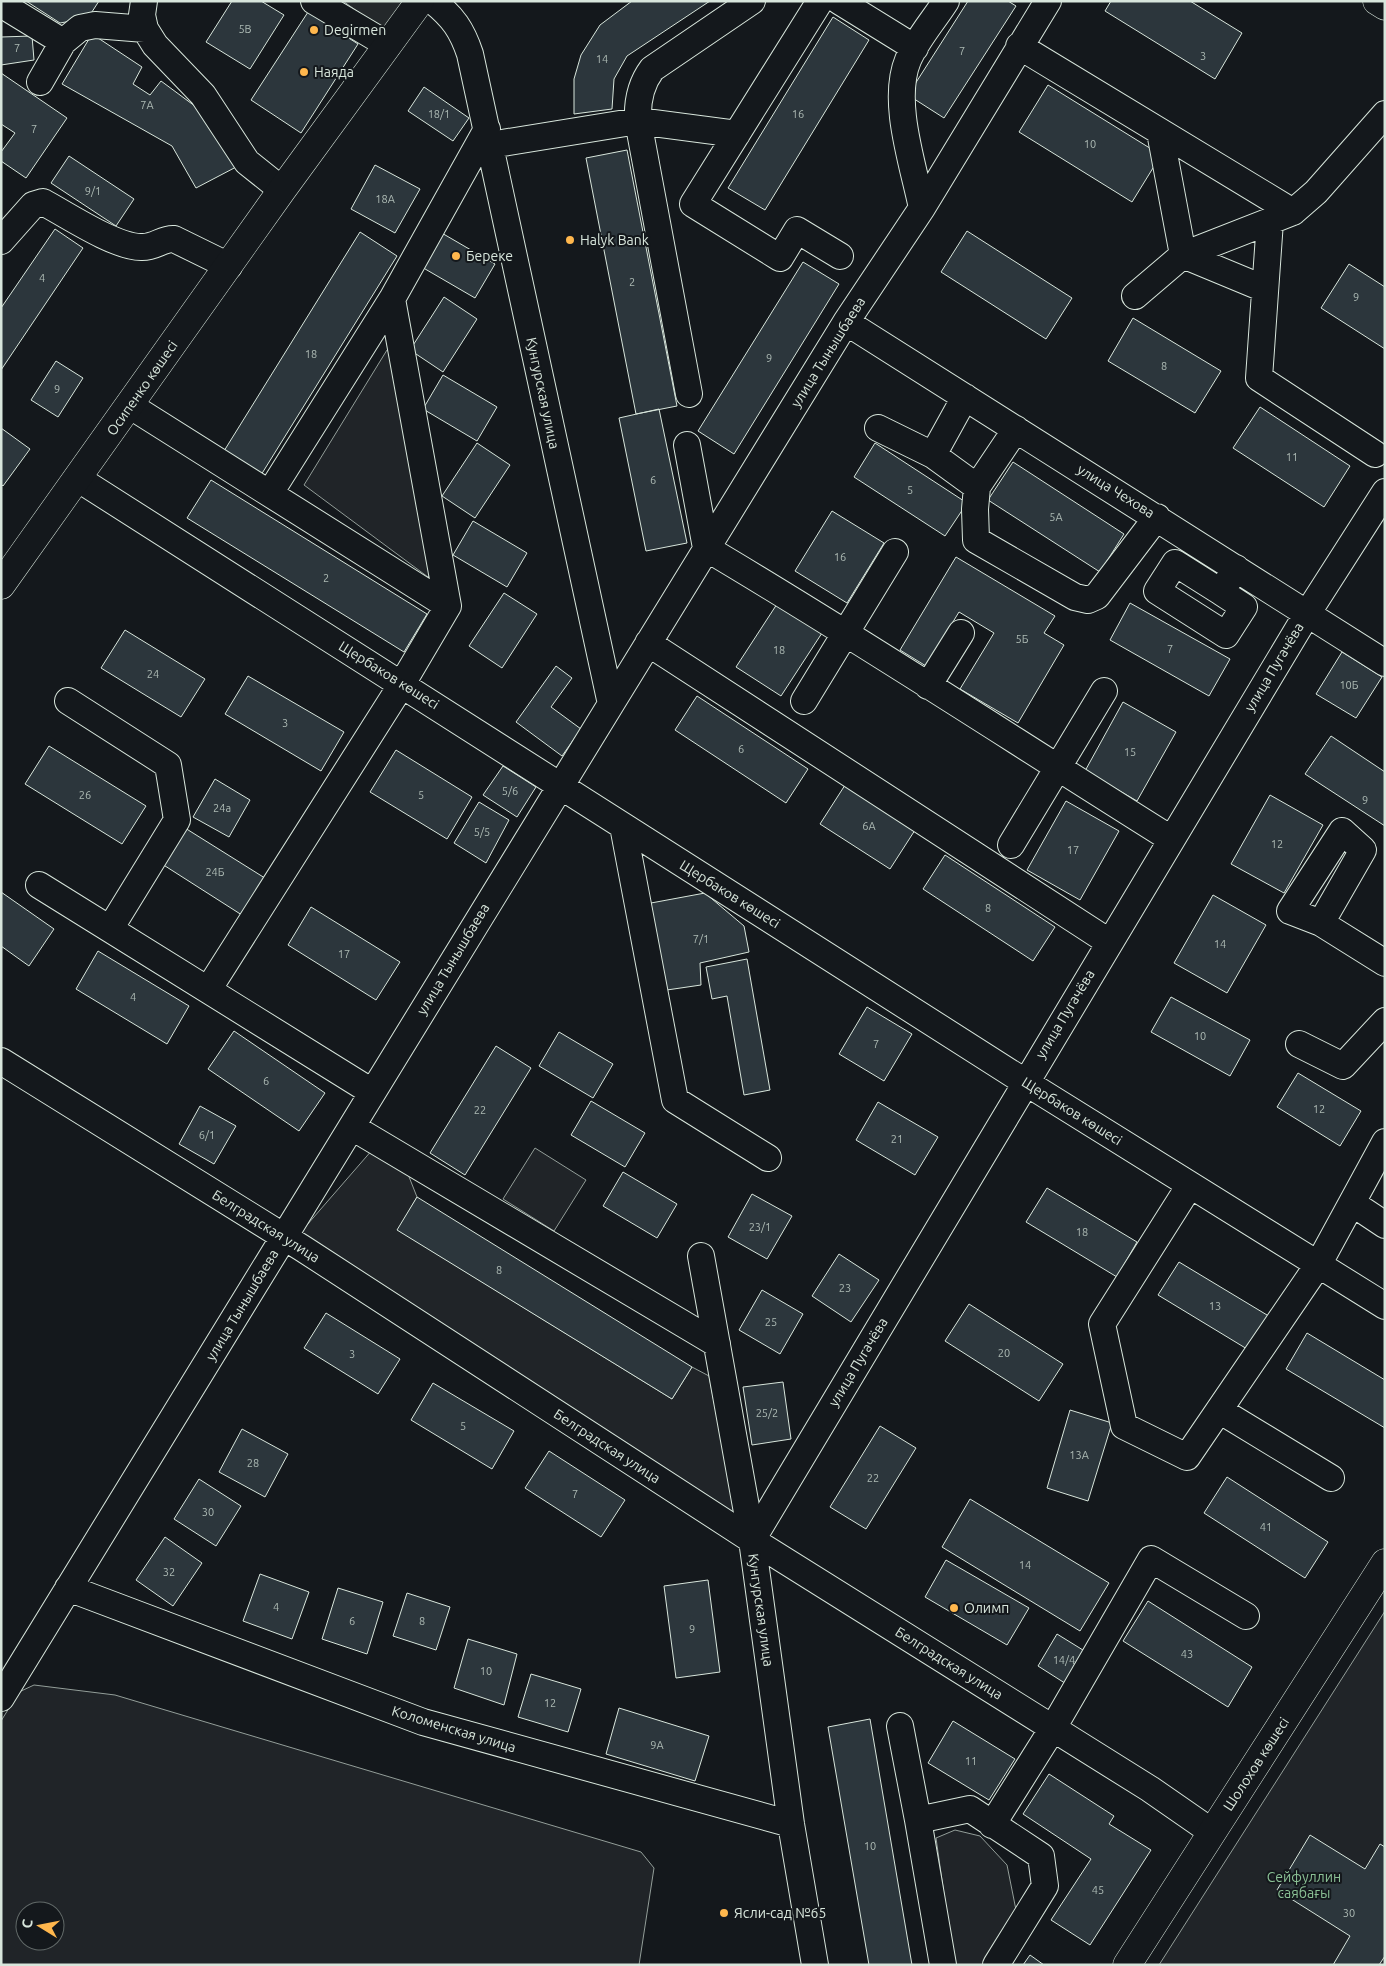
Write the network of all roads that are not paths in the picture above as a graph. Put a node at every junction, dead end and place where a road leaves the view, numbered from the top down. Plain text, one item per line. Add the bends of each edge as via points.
1 (144, 1) edge
2 (314, 1) edge
3 (420, 1) edge
4 (433, 1) edge
5 (752, 1) edge
6 (820, 1) edge
7 (839, 1) edge
8 (946, 1) edge
9 (1048, 1) edge
10 (1377, 1) edge
11 (1385, 6) edge
12 (9, 9) dead end
13 (145, 30) junction
14 (63, 42) junction
15 (388, 45) junction
16 (1019, 46) junction
17 (915, 48) junction
18 (40, 82) dead end
19 (1385, 114) edge
20 (638, 121) junction
21 (1160, 132) junction
22 (737, 134) junction
23 (488, 137) junction
24 (282, 190) junction
25 (922, 208) junction
26 (1281, 216) junction
27 (1, 241) edge
28 (1182, 255) junction
29 (840, 256) dead end
30 (229, 266) junction
31 (1265, 289) junction
32 (1135, 296) dead end
33 (392, 299) junction
34 (846, 322) junction
35 (689, 394) dead end
36 (965, 397) junction
37 (129, 405) junction
38 (878, 428) dead end
39 (1016, 429) junction
40 (687, 445) dead end
41 (1374, 454) dead end
42 (933, 456) junction
43 (78, 478) junction
44 (977, 487) junction
45 (1385, 492) edge
46 (270, 493) junction
47 (1157, 517) junction
48 (706, 548) junction
49 (894, 552) dead end
50 (1236, 568) junction
51 (1, 585) edge
52 (1221, 592) dead end
53 (448, 606) junction
54 (1307, 614) junction
55 (846, 632) junction
56 (961, 633) dead end
57 (648, 643) junction
58 (1385, 663) edge
59 (402, 684) junction
60 (928, 686) junction
61 (1104, 691) dead end
62 (804, 701) dead end
63 (68, 702) dead end
64 (610, 704) junction
65 (1056, 767) junction
66 (560, 784) junction
67 (623, 826) junction
68 (1171, 839) junction
69 (1011, 845) dead end
70 (39, 885) dead end
71 (1321, 923) dead end
72 (110, 929) junction
73 (1109, 942) junction
74 (1385, 963) edge
75 (208, 990) junction
76 (1383, 1027) edge
77 (1299, 1044) dead end
78 (1, 1061) edge
79 (1025, 1082) junction
80 (372, 1092) junction
81 (352, 1127) junction
82 (1385, 1142) edge
83 (768, 1158) dead end
84 (1190, 1185) junction
85 (1352, 1203) junction
86 (1385, 1225) edge
87 (283, 1237) junction
88 (701, 1256) dead end
89 (1318, 1265) junction
90 (1385, 1306) edge
91 (717, 1344) junction
92 (1219, 1410) junction
93 (1331, 1478) dead end
94 (752, 1540) junction
95 (1385, 1563) edge
96 (68, 1588) junction
97 (1246, 1616) dead end
98 (1, 1698) edge
99 (900, 1726) dead end
100 (1053, 1728) junction
101 (918, 1820) junction
102 (791, 1824) junction
103 (992, 1825) junction
104 (1212, 1832) junction
105 (815, 1965) edge
106 (943, 1965) edge
107 (996, 1965) edge
108 (1127, 1965) edge

1 - 13 street
2 - 15 street
3 - 15 main road, Осипенко көшесі
4 - 23 street, Кунгурская улица via 463,32
5 - 20 street via 652,69 640,92
6 - 22 street
7 - 17 street
8 - 17 street
9 - 16 street, улица Тынышбаева
10 - 11 main road
12 - 14 street
13 - 14 street via 96,25 80,28
13 - 24 street via 154,45 203,95 247,162
14 - 18 street
15 - 24 main road, Осипенко көшесі
16 - 21 street
16 - 25 street, улица Тынышбаева
17 - 25 street via 900,86
19 - 26 street via 1316,192
20 - 22 street
20 - 23 street
20 - 35 street
21 - 26 street
21 - 28 street
22 - 29 street via 693,204 780,258 798,230
23 - 33 street
23 - 64 street, Кунгурская улица
24 - 30 main road, Осипенко көшесі
25 - 34 street, улица Тынышбаева
26 - 28 street
26 - 31 street
27 - 30 street via 33,205 43,202 108,237 138,247 174,239
28 - 31 street
28 - 32 street
30 - 37 main road, Осипенко көшесі
31 - 41 street via 1260,378
33 - 46 street
33 - 53 street
34 - 36 street, улица Чехова
34 - 48 street, улица Тынышбаева
36 - 39 street, улица Чехова
36 - 42 street
37 - 43 main road, Осипенко көшесі
37 - 46 street
38 - 42 street
39 - 44 street
39 - 47 street, улица Чехова
40 - 48 street
42 - 44 street
43 - 51 main road, Осипенко көшесі
43 - 59 street, Щербаков көшесі
44 - 47 street via 976,540 1082,600 1093,599 1102,592
45 - 54 street, улица Пугачёва
46 - 53 street
47 - 50 street, улица Чехова
48 - 55 street
48 - 57 street, улица Тынышбаева
49 - 55 street
50 - 52 street
50 - 54 street, улица Чехова
53 - 59 street
54 - 58 street, улица Чехова
54 - 68 street, улица Пугачёва
55 - 60 street
55 - 62 street
56 - 60 street
57 - 64 street, улица Тынышбаева
57 - 73 street
59 - 66 street, Щербаков көшесі
59 - 75 street
60 - 65 street
61 - 65 street
63 - 72 street via 168,765 177,820
64 - 66 street
65 - 68 street
65 - 69 street
66 - 67 street, Щербаков көшесі
66 - 80 street, улица Тынышбаева
67 - 79 street, Щербаков көшесі
67 - 83 street via 675,1100
68 - 73 street, улица Пугачёва
70 - 72 street
71 - 74 street
72 - 75 street
73 - 79 street, улица Пугачёва
75 - 80 street
76 - 77 street via 1343,1066
78 - 87 street, Белградская улица
79 - 84 street, Щербаков көшесі
79 - 94 street, улица Пугачёва
80 - 81 street, улица Тынышбаева
81 - 87 street, улица Тынышбаева
81 - 91 street
82 - 85 street
84 - 89 street, Щербаков көшесі
84 - 92 street via 1102,1324 1124,1426 1187,1457
85 - 86 street
85 - 89 street
87 - 94 street, Белградская улица
87 - 96 street, улица Тынышбаева
88 - 91 street, Кунгурская улица
89 - 90 street, Щербаков көшесі
89 - 92 street
91 - 94 street, Кунгурская улица
92 - 93 street
94 - 100 street, Белградская улица
94 - 102 street, Кунгурская улица
95 - 104 main road, Шолохов көшесі
96 - 98 street, улица Тынышбаева
96 - 102 street, Коломенская улица via 423,1722
97 - 100 street via 1151,1559
99 - 101 street
100 - 103 street
100 - 104 street, Белградская улица
101 - 103 street via 970,1809
101 - 106 street
102 - 105 street, Кунгурская улица
103 - 107 street via 1041,1856 1045,1886
104 - 108 main road, Шолохов көшесі

